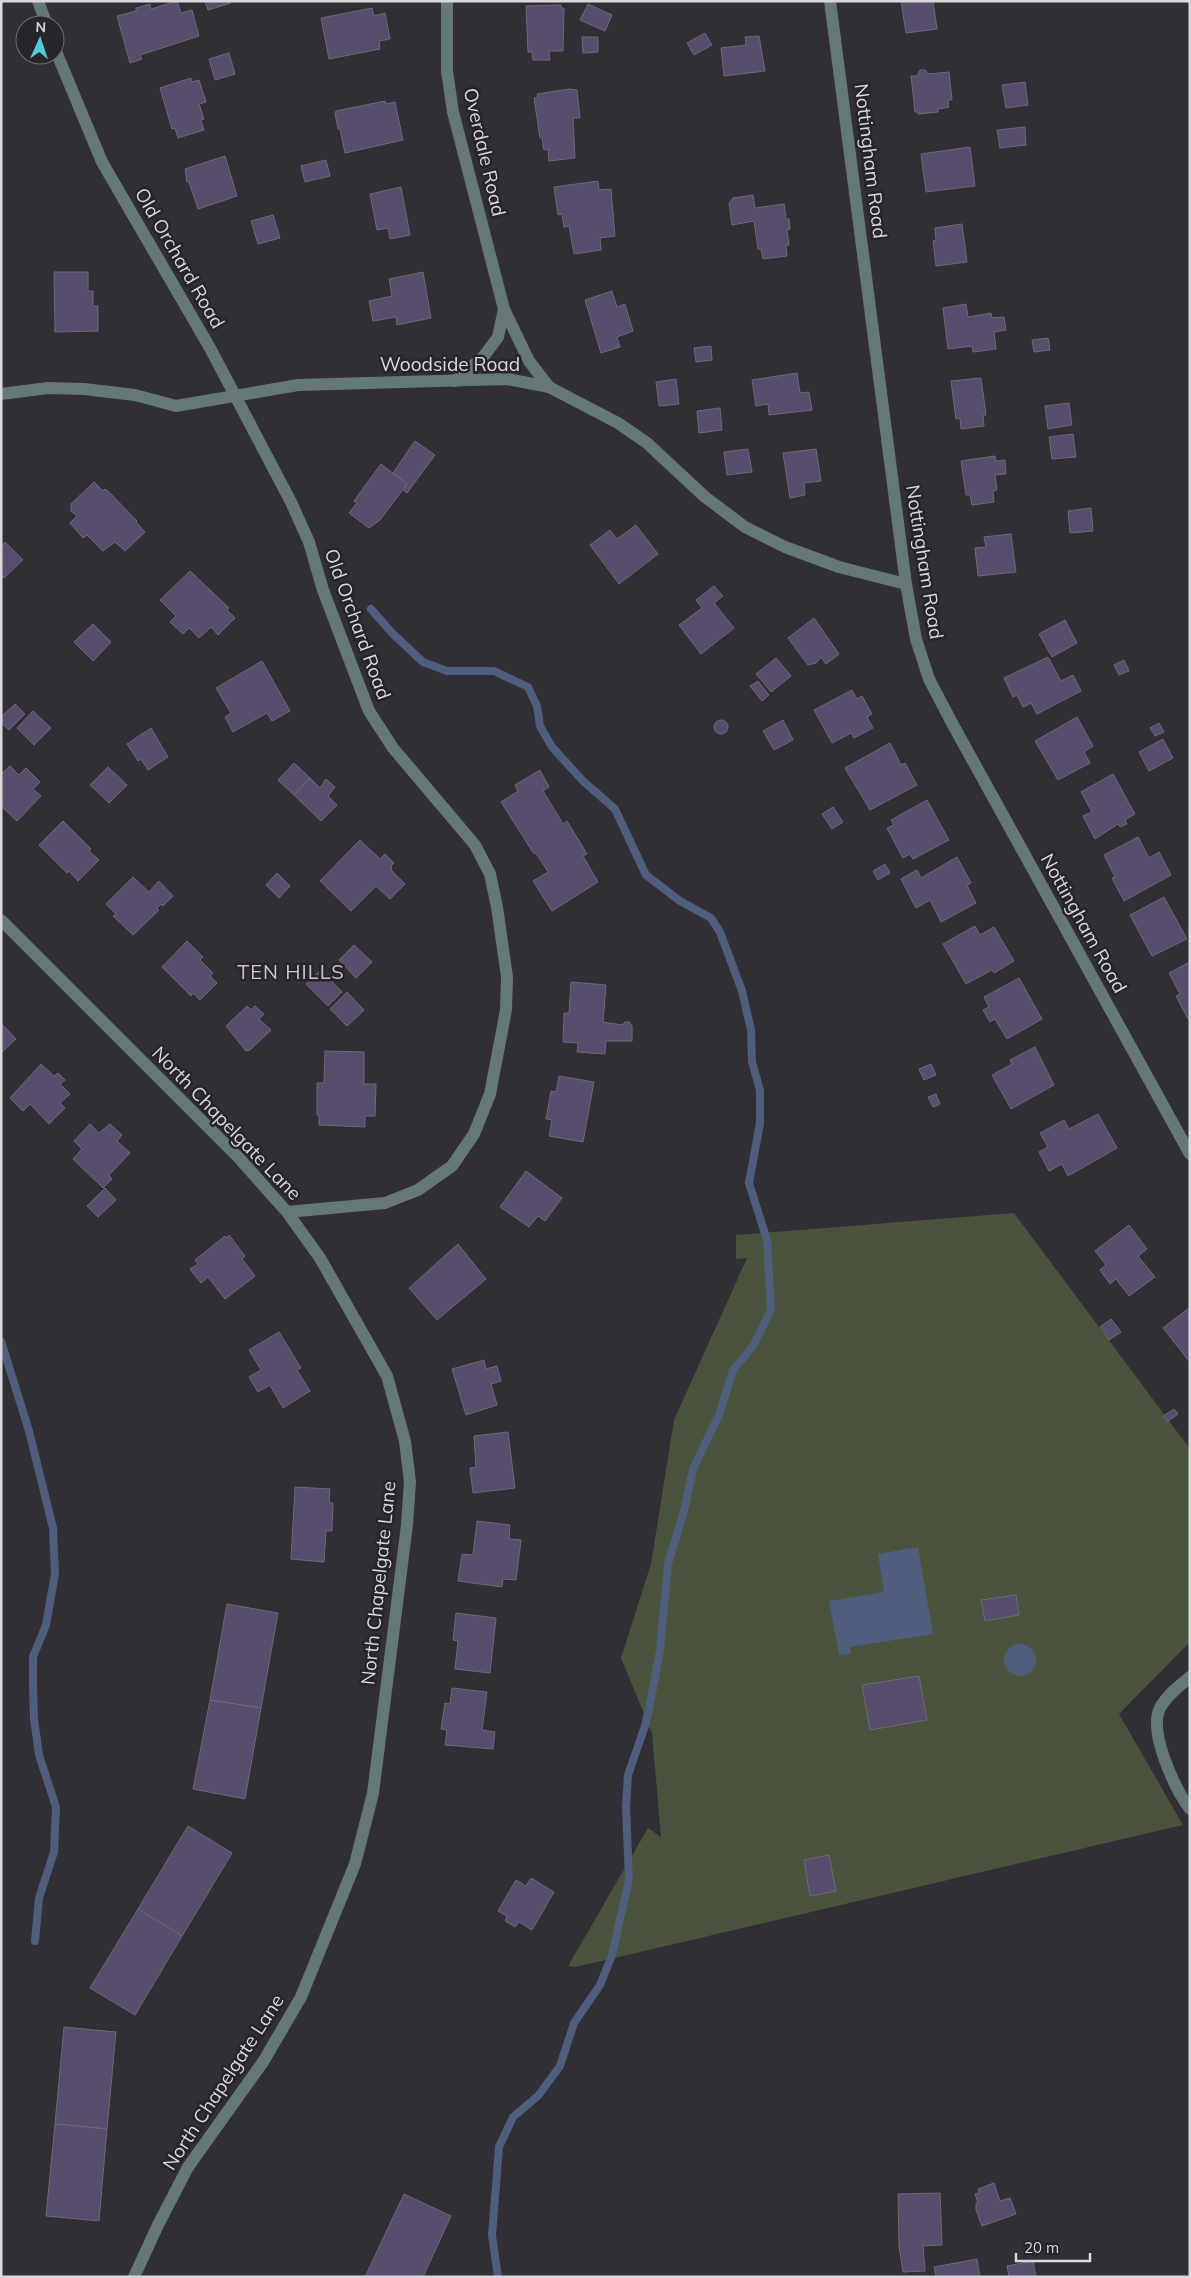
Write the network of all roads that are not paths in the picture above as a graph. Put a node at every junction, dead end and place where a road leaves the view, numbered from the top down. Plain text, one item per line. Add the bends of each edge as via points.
1 (38, 1) edge
2 (447, 1) edge
3 (830, 1) edge
4 (43, 15) edge
5 (62, 65) edge
6 (504, 309) junction
7 (455, 381) junction
8 (549, 387) junction
9 (1, 394) edge
10 (235, 396) junction
11 (906, 584) junction
12 (1, 920) edge
13 (1190, 1154) edge
14 (288, 1212) junction
15 (1190, 1677) edge
16 (1190, 1809) edge
17 (134, 2277) edge

1 - 4 street
2 - 6 street, Overdale Road via 448,71 453,112
3 - 11 street, Nottingham Road
5 - 10 street, Old Orchard Road via 102,162
6 - 7 street, Overdale Road via 498,337 484,356
6 - 8 street, Overdale Road via 529,361
7 - 8 street, Woodside Road via 507,380
7 - 10 street, Woodside Road via 298,385
8 - 11 street, Woodside Road via 618,423 648,443 705,497 744,526 785,547 838,567
9 - 10 street, Woodside Road via 48,388 84,389 135,395 176,406
10 - 14 street, Old Orchard Road via 309,542 323,590 369,711 393,748 475,846 490,874 507,977 506,1010 490,1094 474,1134 452,1166 418,1190 385,1203
11 - 13 street, Nottingham Road via 916,639 929,679
12 - 14 street, North Chapelgate Lane via 239,1158
14 - 17 street, North Chapelgate Lane via 320,1258 387,1376 405,1441 410,1482 408,1525 373,1793 355,1864 301,1997 263,2062 188,2167
15 - 16 street via 1160,1708 1157,1726 1165,1761

